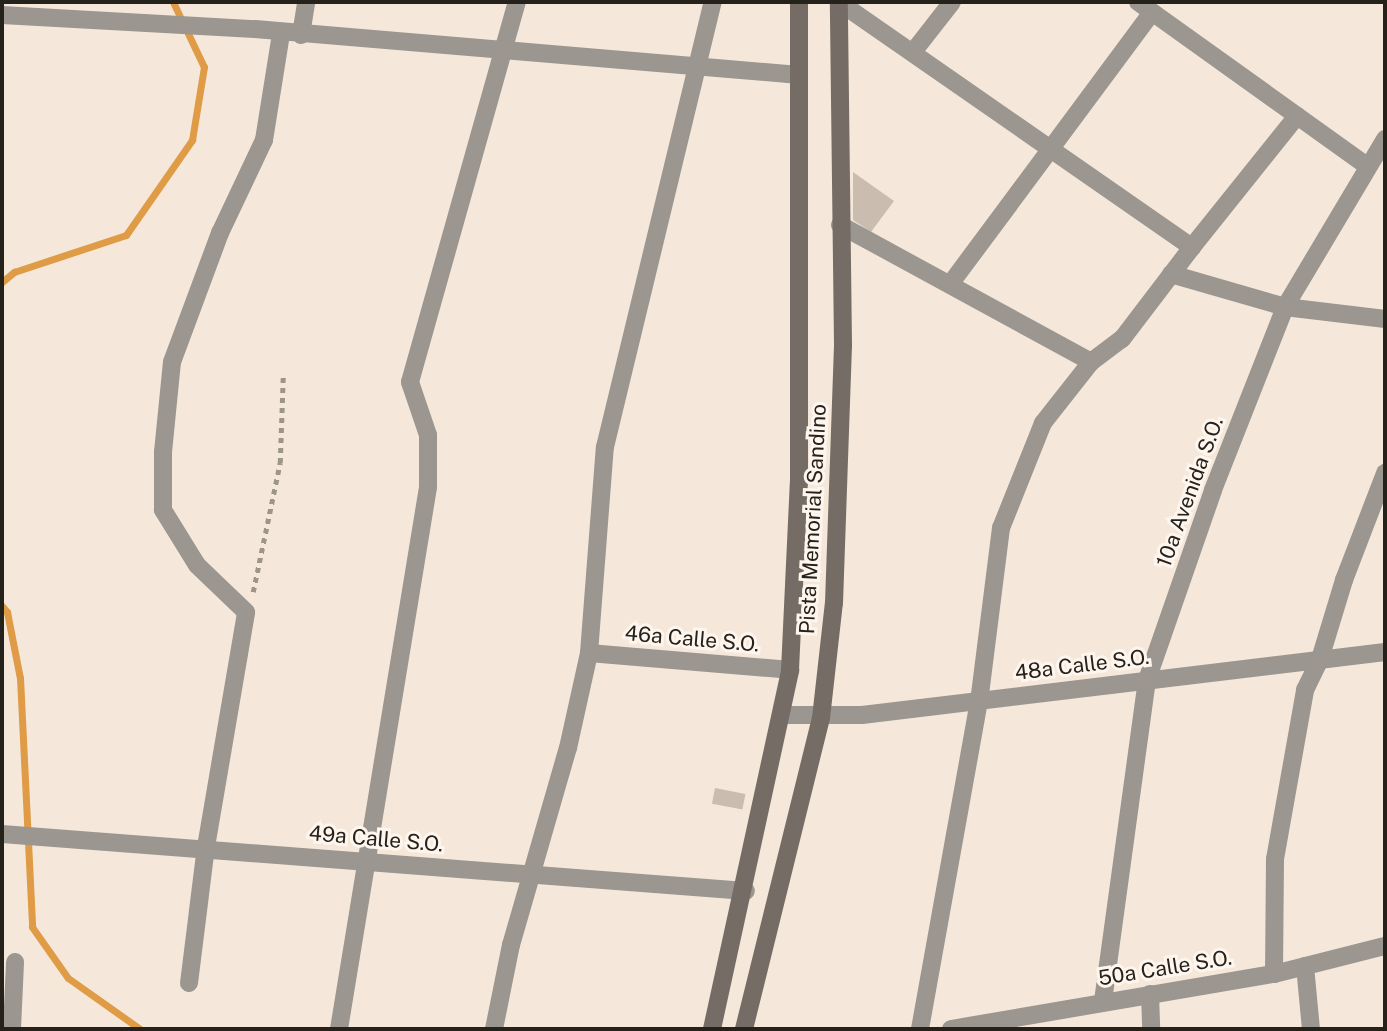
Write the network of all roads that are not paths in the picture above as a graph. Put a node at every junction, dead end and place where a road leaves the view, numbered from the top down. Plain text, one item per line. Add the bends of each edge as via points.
1 (306, 2) edge
2 (516, 2) edge
3 (713, 2) edge
4 (799, 2) edge
5 (839, 2) edge
6 (952, 2) edge
7 (1145, 7) edge
8 (8, 11) edge
9 (281, 34) junction
10 (301, 35) junction
11 (506, 49) junction
12 (913, 52) junction
13 (699, 68) junction
14 (799, 75) junction
15 (1297, 116) junction
16 (1385, 139) edge
17 (1046, 149) junction
18 (1366, 165) junction
19 (840, 225) junction
20 (1192, 247) junction
21 (1171, 274) junction
22 (951, 283) junction
23 (1285, 307) junction
24 (1385, 319) edge
25 (1091, 362) junction
26 (1385, 473) edge
27 (1385, 652) edge
28 (589, 653) junction
29 (1320, 659) junction
30 (790, 670) junction
31 (1147, 680) junction
32 (979, 701) junction
33 (784, 715) junction
34 (821, 718) junction
35 (2, 834) edge
36 (206, 847) junction
37 (368, 862) junction
38 (533, 874) junction
39 (746, 891) junction
40 (1385, 946) edge
41 (15, 962) dead end
42 (1305, 966) junction
43 (1274, 974) junction
44 (189, 983) dead end
45 (1150, 994) junction
46 (1103, 1001) junction
47 (1009, 1023) edge
48 (12, 1029) edge
49 (339, 1029) edge
50 (494, 1029) edge
51 (712, 1029) edge
52 (744, 1029) edge
53 (919, 1029) edge
54 (951, 1029) edge
55 (1151, 1029) edge
56 (1311, 1029) edge

1 - 10 street
2 - 11 street
3 - 13 street
4 - 14 main road, Pista Memorial Sandino
5 - 12 street
5 - 19 main road, Pista Memorial Sandino
6 - 12 street
7 - 15 street
7 - 17 street
8 - 9 street
9 - 10 street
9 - 36 street via 264,139 220,233 172,362 163,452 163,510 197,565 246,612
10 - 11 street
11 - 13 street
11 - 37 street via 410,382 428,435 428,487 378,773
12 - 17 street
13 - 14 street
13 - 28 street via 605,447
14 - 30 main road, Pista Memorial Sandino via 798,509
15 - 18 street
15 - 20 street
16 - 18 street, 10a Avenida S.O.
17 - 20 street
17 - 22 street
18 - 23 street, 10a Avenida S.O.
19 - 22 street
19 - 34 main road, Pista Memorial Sandino via 843,345 835,576
20 - 21 street
21 - 23 street
21 - 25 street via 1122,339
22 - 25 street
23 - 24 street
23 - 31 street, 10a Avenida S.O. via 1213,490
25 - 32 street via 1043,423 1000,528
26 - 29 street
27 - 29 street, 48a Calle S.O.
28 - 30 street, 46a Calle S.O.
28 - 38 street
29 - 31 street, 48a Calle S.O.
29 - 43 street via 1305,690 1275,859
30 - 33 main road, Pista Memorial Sandino
31 - 32 street, 48a Calle S.O.
31 - 46 street, 10a Avenida S.O.
32 - 34 street, 48a Calle S.O.
32 - 53 street
33 - 34 street, 48a Calle S.O.
33 - 39 main road, Pista Memorial Sandino
34 - 52 main road, Pista Memorial Sandino
35 - 36 street, 49a Calle S.O.
36 - 37 street, 49a Calle S.O.
36 - 44 street
37 - 38 street, 49a Calle S.O.
37 - 49 street
38 - 39 street, 49a Calle S.O.
38 - 50 street via 511,945
39 - 51 main road, Pista Memorial Sandino
40 - 42 street, 50a Calle S.O.
41 - 48 street
42 - 43 street, 50a Calle S.O.
42 - 56 street
43 - 45 street, 50a Calle S.O.
45 - 46 street, 50a Calle S.O.
45 - 55 street
46 - 47 street, 50a Calle S.O.
47 - 54 street, 50a Calle S.O.

